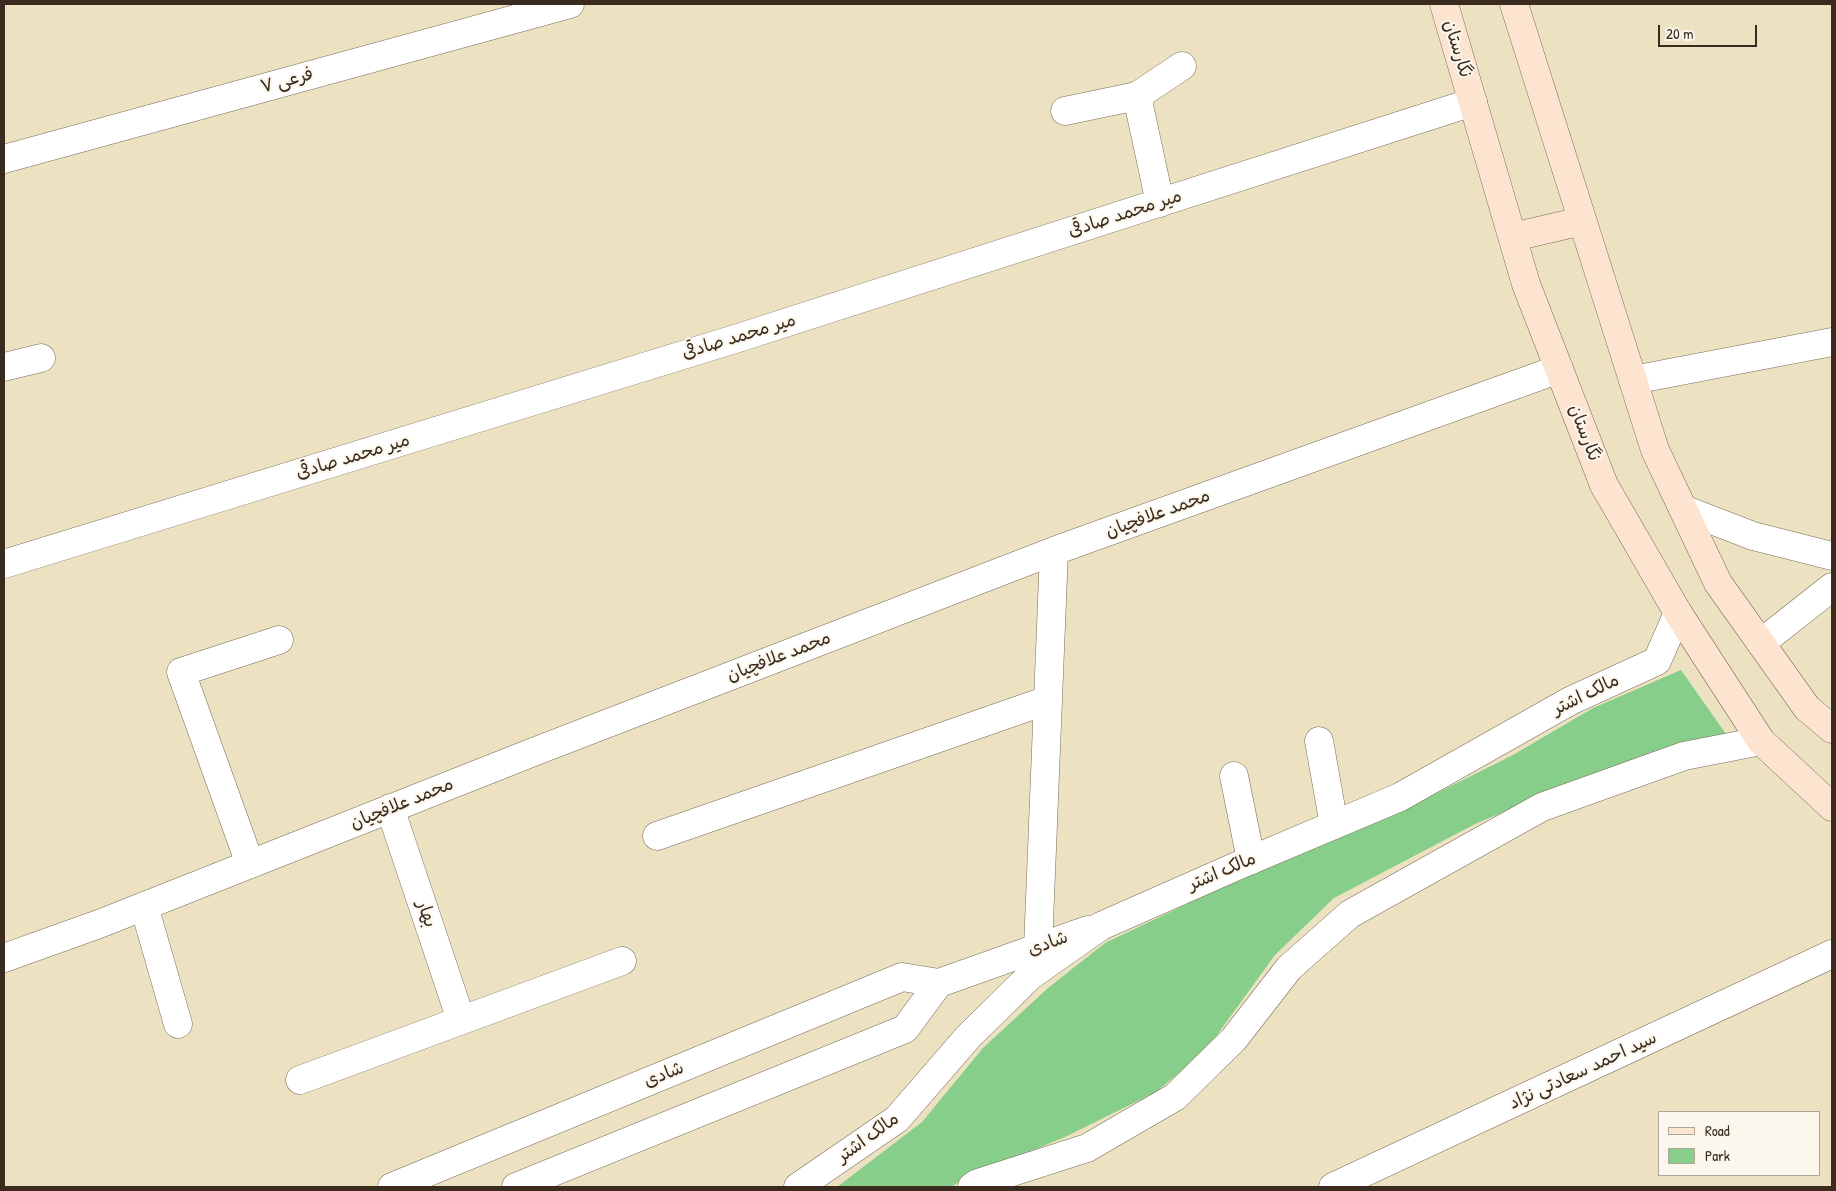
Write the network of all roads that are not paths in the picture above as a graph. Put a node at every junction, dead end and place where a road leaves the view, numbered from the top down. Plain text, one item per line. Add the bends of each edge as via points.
1 (570, 4) edge
2 (1444, 4) edge
3 (1514, 4) edge
4 (1182, 66) dead end
5 (1137, 96) junction
6 (1473, 102) junction
7 (1065, 111) dead end
8 (4, 159) edge
9 (1160, 203) junction
10 (1582, 221) junction
11 (1512, 236) junction
12 (1832, 342) edge
13 (41, 358) dead end
14 (4, 367) edge
15 (1560, 369) junction
16 (1633, 380) junction
17 (1683, 509) junction
18 (1054, 551) junction
19 (1832, 556) edge
20 (4, 564) edge
21 (1832, 587) edge
22 (1678, 613) junction
23 (279, 640) dead end
24 (1761, 643) junction
25 (1048, 700) junction
26 (1832, 729) edge
27 (1319, 741) dead end
28 (1761, 741) junction
29 (1234, 776) dead end
30 (1832, 807) edge
31 (390, 808) junction
32 (1334, 825) junction
33 (657, 836) dead end
34 (1251, 860) junction
35 (250, 864) junction
36 (144, 906) junction
37 (1101, 926) junction
38 (1038, 948) junction
39 (1832, 954) edge
40 (4, 958) edge
41 (622, 961) dead end
42 (939, 983) junction
43 (462, 1020) junction
44 (178, 1024) dead end
45 (300, 1080) dead end
46 (392, 1187) edge
47 (516, 1187) edge
48 (798, 1187) edge
49 (972, 1187) edge
50 (1333, 1187) edge

1 - 8 street, فرعی ۷
2 - 6 main road, نگارستان
3 - 10 main road
4 - 5 street
5 - 7 street
5 - 9 street
6 - 9 street, میر محمد صادقی
6 - 11 main road, نگارستان
9 - 20 street, میر محمد صادقی via 735,339
10 - 11 main road
10 - 16 main road
11 - 15 main road, نگارستان via 1526,284
12 - 16 street
13 - 14 street
15 - 18 street, محمد علافچیان
15 - 22 main road, نگارستان via 1604,484
16 - 17 main road via 1655,450
17 - 19 street via 1753,536
17 - 24 main road via 1718,583
18 - 25 street
18 - 31 street, محمد علافچیان
21 - 24 street
22 - 28 main road, نگارستان
22 - 32 street, مالک اشتر via 1657,660 1570,701 1400,798
23 - 35 street via 181,672
24 - 26 main road via 1807,708
25 - 33 street
25 - 38 street
27 - 32 street
28 - 30 main road, نگارستان
28 - 49 street via 1684,756 1542,807 1350,914 1289,968 1234,1039 1174,1097 1087,1148
29 - 34 street
31 - 35 street, محمد علافچیان
31 - 43 street, بهار
32 - 34 street, مالک اشتر
34 - 37 street, مالک اشتر
35 - 36 street, محمد علافچیان
36 - 40 street, محمد علافچیان
36 - 44 street
37 - 38 street, شادی
37 - 48 street, مالک اشتر via 1030,976 968,1037 897,1119
38 - 42 street, شادی
39 - 50 street, سید احمد سعادتی نژاد
41 - 43 street
42 - 46 street, شادی via 902,977
42 - 47 street via 905,1029
43 - 45 street

